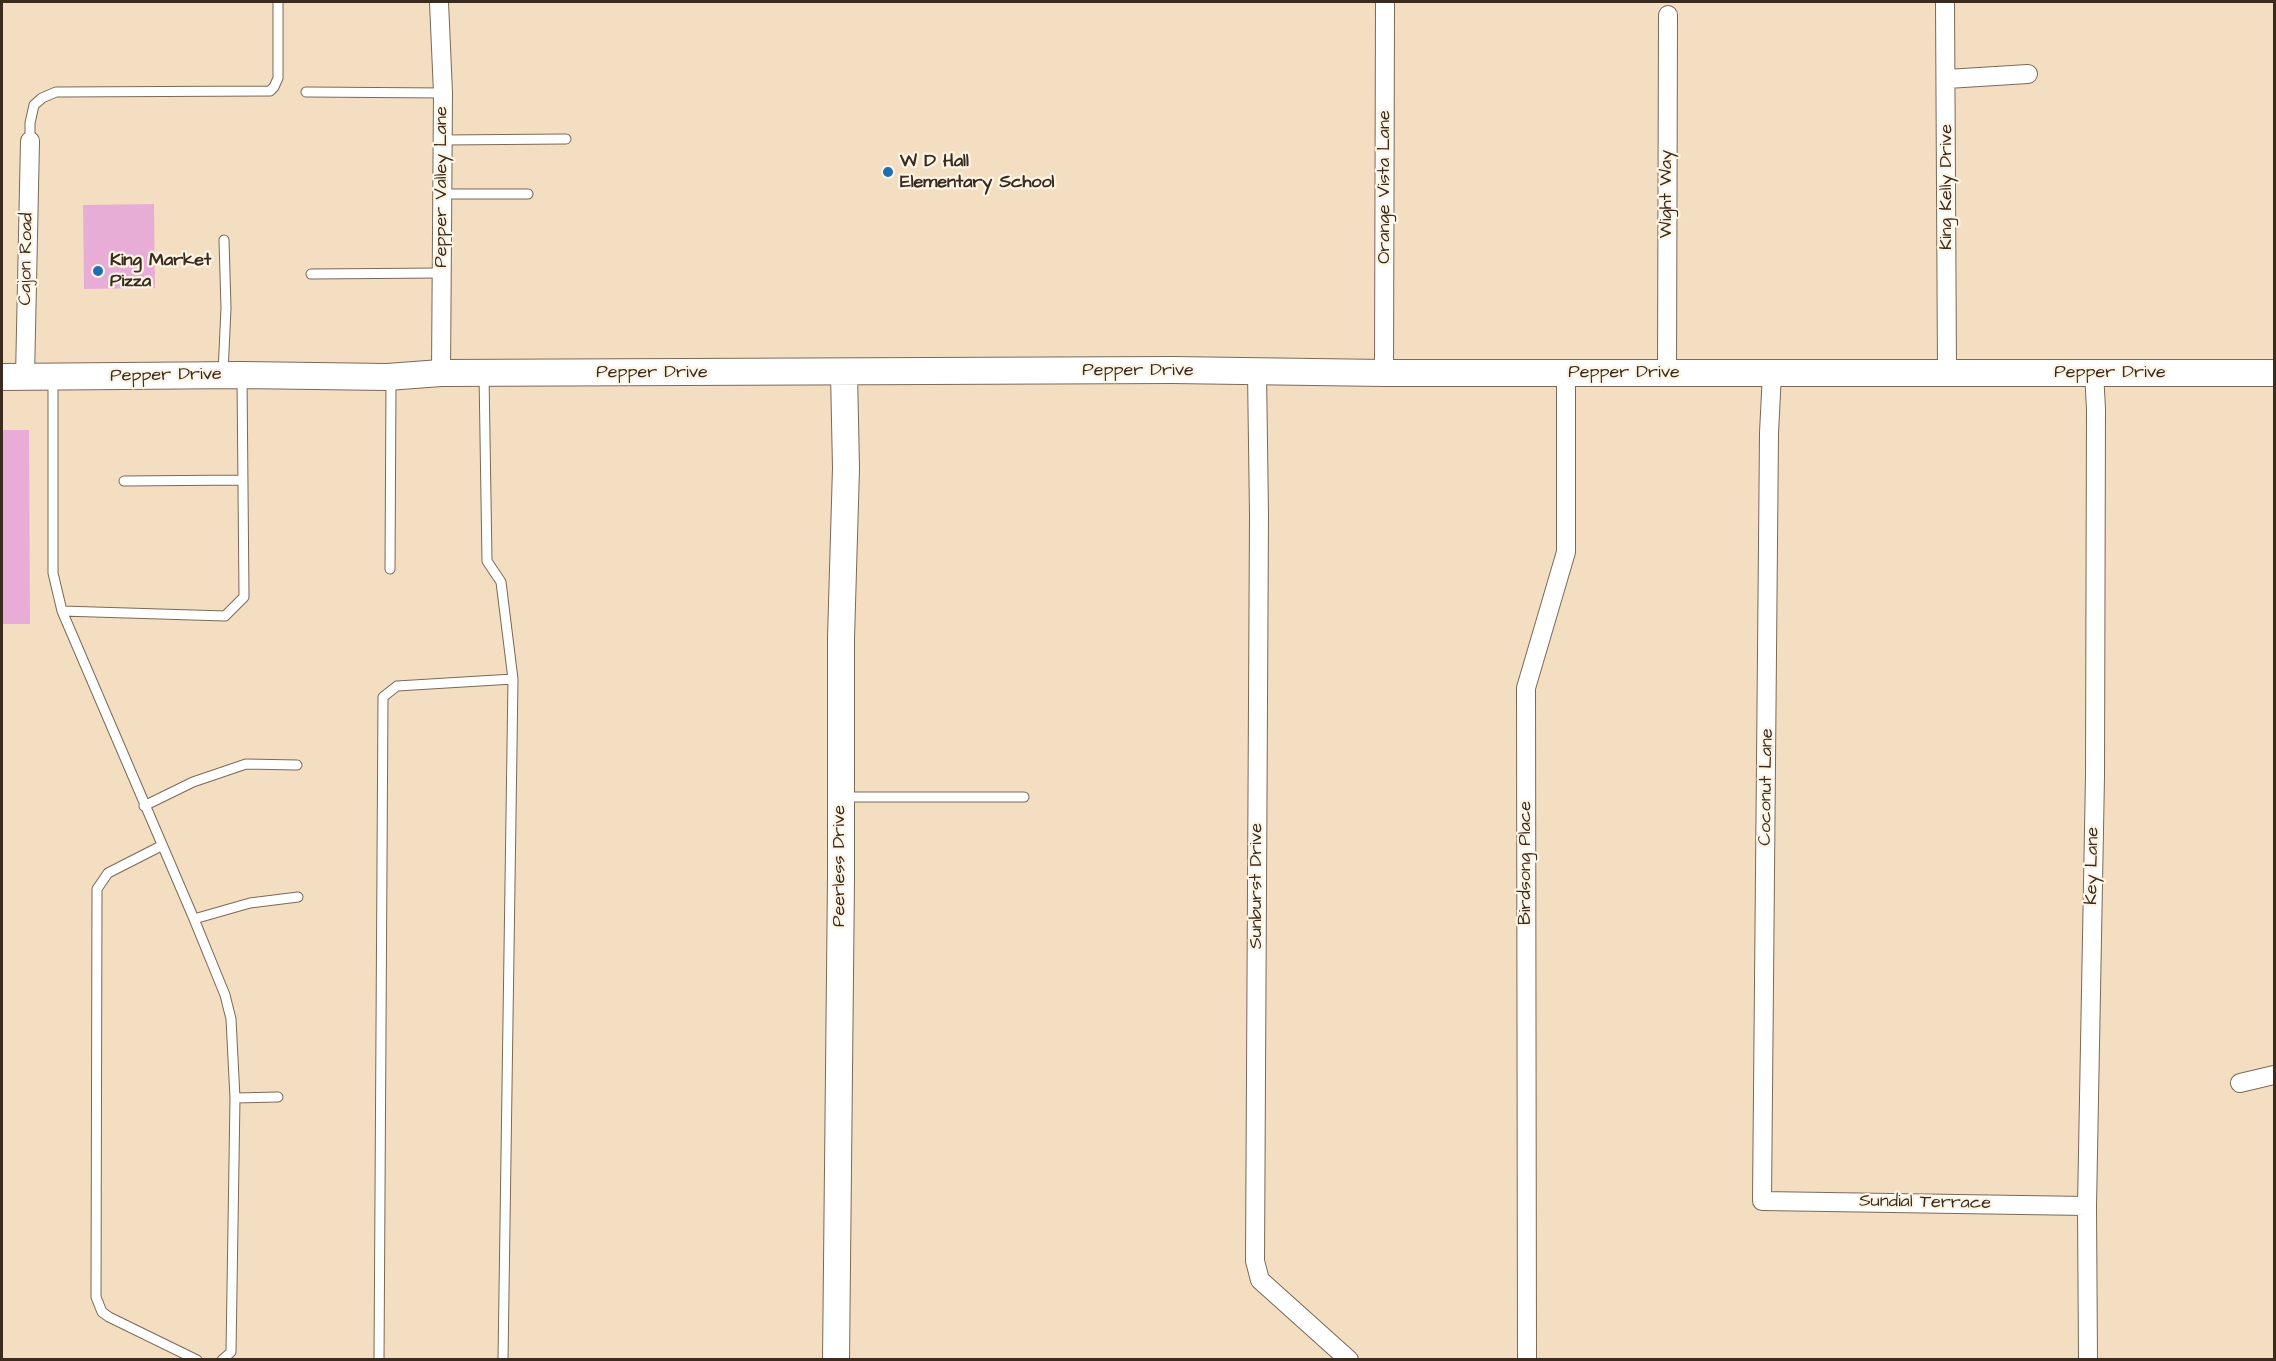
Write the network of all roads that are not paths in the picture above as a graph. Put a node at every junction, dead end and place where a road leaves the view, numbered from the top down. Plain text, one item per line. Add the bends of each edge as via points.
1 (278, 2) edge
2 (439, 2) edge
3 (1385, 2) edge
4 (1945, 2) edge
5 (1668, 15) dead end
6 (2028, 74) dead end
7 (1947, 79) junction
8 (306, 92) dead end
9 (442, 93) junction
10 (566, 139) dead end
11 (442, 140) junction
12 (30, 141) joint
13 (442, 194) junction
14 (528, 194) dead end
15 (224, 240) dead end
16 (442, 273) junction
17 (312, 274) dead end
18 (1257, 372) junction
19 (2094, 372) junction
20 (844, 373) junction
21 (1384, 373) junction
22 (1566, 373) junction
23 (1667, 373) junction
24 (1772, 373) junction
25 (2274, 373) edge
26 (441, 374) junction
27 (484, 374) junction
28 (1947, 374) junction
29 (233, 375) junction
30 (53, 376) junction
31 (391, 376) junction
32 (13, 377) edge
33 (243, 480) junction
34 (124, 481) dead end
35 (390, 569) dead end
36 (62, 611) junction
37 (513, 679) junction
38 (297, 765) dead end
39 (841, 797) junction
40 (1024, 797) dead end
41 (144, 806) junction
42 (161, 846) junction
43 (298, 897) dead end
44 (194, 919) junction
45 (2274, 1075) edge
46 (2240, 1083) dead end
47 (278, 1097) dead end
48 (235, 1098) junction
49 (1762, 1201) joint
50 (2087, 1206) junction
51 (198, 1359) edge
52 (222, 1359) edge
53 (379, 1359) edge
54 (503, 1359) edge
55 (836, 1359) edge
56 (1349, 1359) edge
57 (1527, 1359) edge
58 (2088, 1359) edge

1 - 12 lane via 278,78 270,91 56,92 34,105
2 - 9 street, Pepper Valley Lane
3 - 21 street, Orange Vista Lane
4 - 7 street, King Kelly Drive
5 - 23 street, Wight Way
6 - 7 street
7 - 28 street, King Kelly Drive
8 - 9 lane
9 - 11 street, Pepper Valley Lane
10 - 11 lane
11 - 13 street, Pepper Valley Lane
12 - 32 street, Cajon Road
13 - 14 lane
13 - 16 street, Pepper Valley Lane
15 - 29 lane
16 - 17 lane
16 - 26 street, Pepper Valley Lane
18 - 20 street, Pepper Drive
18 - 21 street, Pepper Drive
18 - 56 street, Sunburst Drive via 1255,1262 1260,1280
19 - 25 street, Pepper Drive
19 - 28 street, Pepper Drive
19 - 50 street, Key Lane via 2095,776
20 - 27 street, Pepper Drive
20 - 39 street, Peerless Drive
21 - 22 street, Pepper Drive
22 - 23 street, Pepper Drive
22 - 57 street, Birdsong Place via 1566,552 1526,688
23 - 24 street, Pepper Drive
24 - 28 street, Pepper Drive
24 - 49 street, Coconut Lane
26 - 27 street, Pepper Drive
26 - 31 street, Pepper Drive
27 - 37 lane via 487,561 501,582
29 - 30 street, Pepper Drive
29 - 31 street, Pepper Drive
29 - 33 lane
30 - 32 street, Pepper Drive
30 - 36 lane via 53,573
31 - 35 lane
33 - 34 lane
33 - 36 lane via 244,597 225,616
36 - 41 lane
37 - 53 lane via 397,686 383,697
37 - 54 lane
38 - 41 lane via 246,764 193,782
39 - 40 lane
39 - 55 street, Peerless Drive
41 - 42 lane
42 - 44 lane
42 - 51 lane via 108,873 97,889 96,1297 108,1317
43 - 44 lane via 250,903
44 - 48 lane via 229,1007
45 - 46 street
47 - 48 lane
48 - 52 lane via 231,1352
49 - 50 street, Sundial Terrace
50 - 58 street, Key Lane

